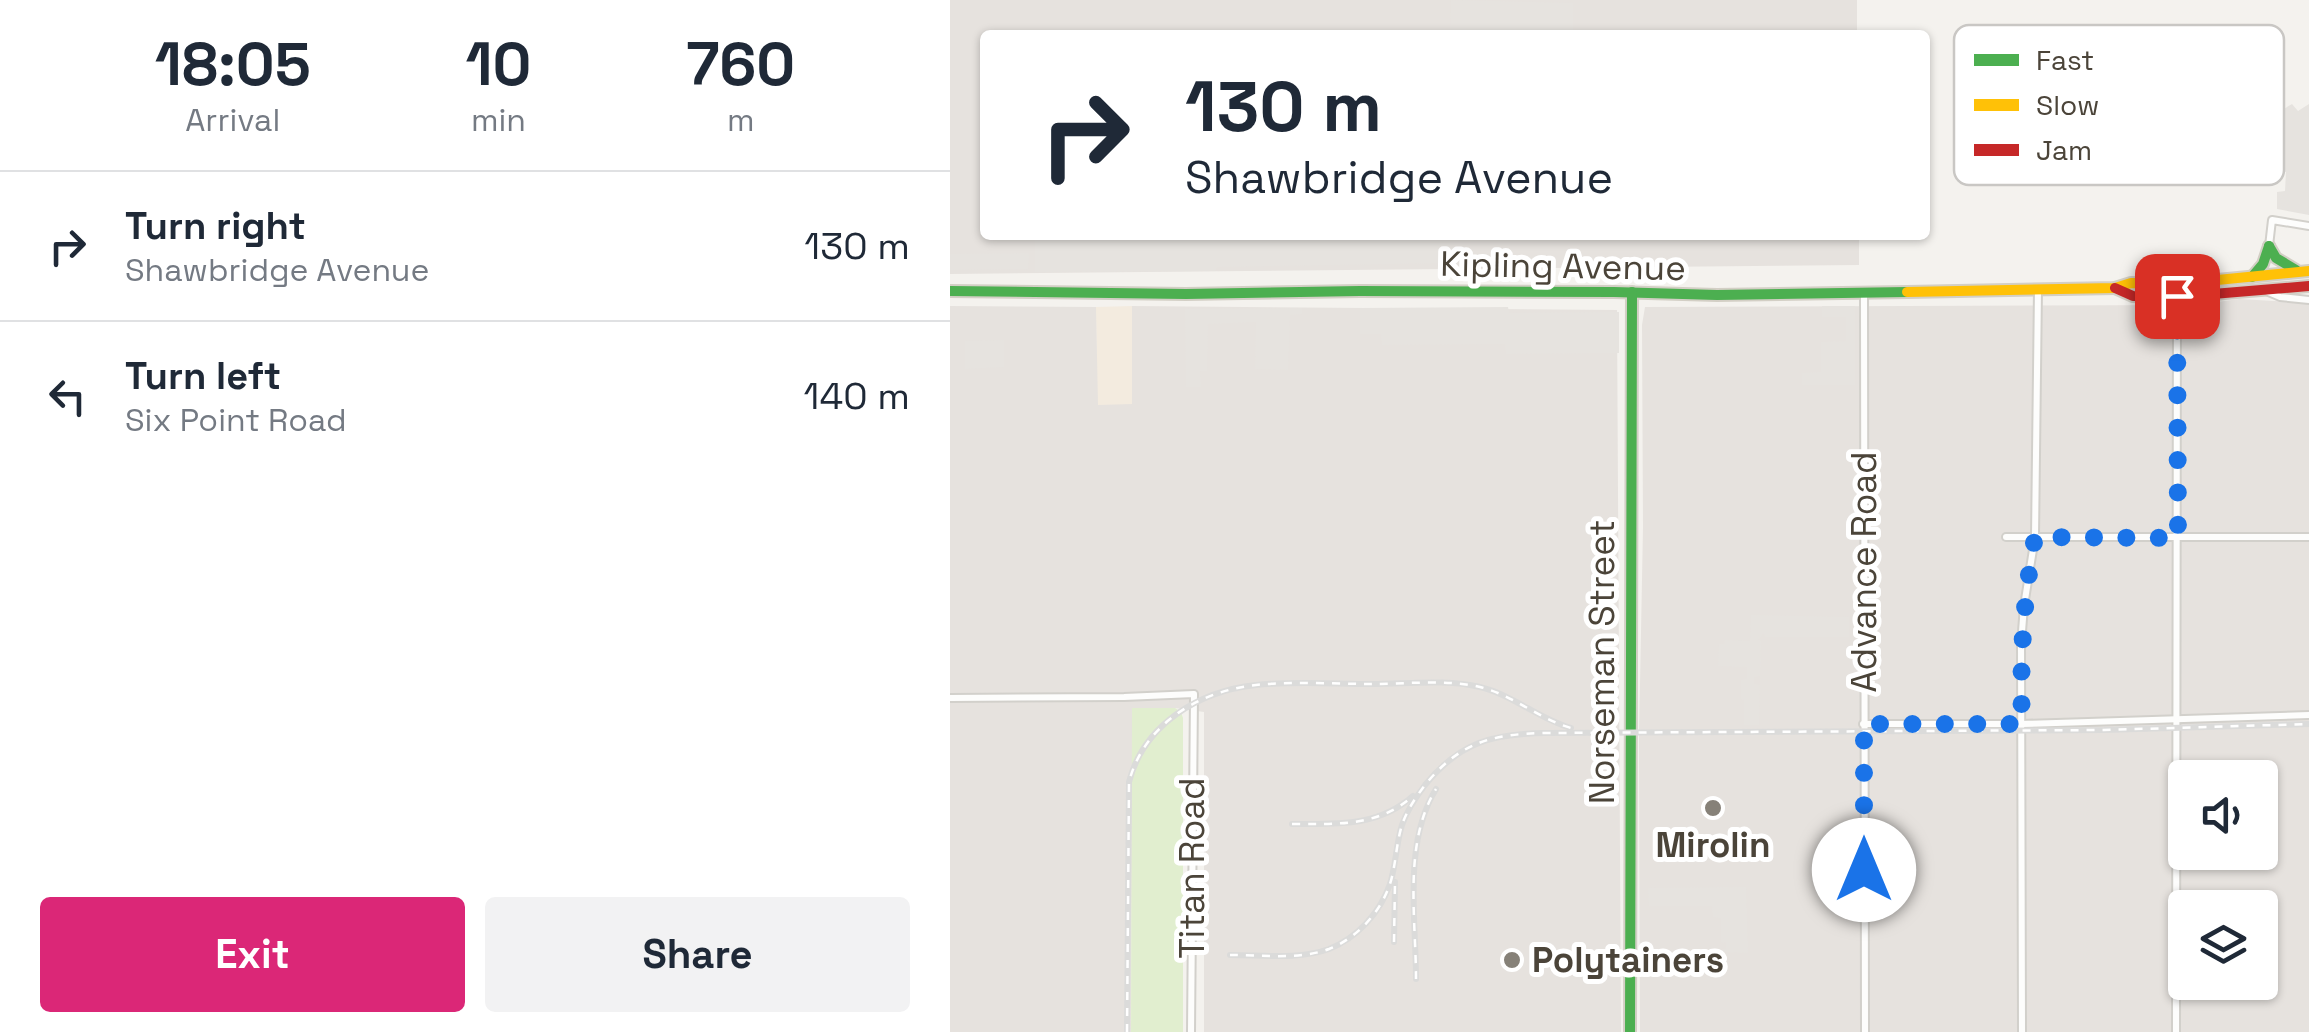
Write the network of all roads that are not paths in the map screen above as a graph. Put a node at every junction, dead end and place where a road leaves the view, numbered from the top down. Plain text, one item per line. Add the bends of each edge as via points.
1 (2309, 226) edge
2 (2270, 246) junction
3 (2304, 271) edge
4 (2252, 276) junction
5 (2309, 286) edge
6 (2038, 288) junction
7 (2177, 290) junction
8 (2265, 290) junction
9 (950, 291) edge
10 (1632, 292) junction
11 (1864, 292) junction
12 (2309, 300) edge
13 (2006, 537) dead end
14 (2035, 537) junction
15 (2178, 538) junction
16 (2309, 538) edge
17 (950, 698) edge
18 (2309, 714) edge
19 (2175, 720) junction
20 (1864, 724) junction
21 (2022, 724) junction
22 (1192, 1032) edge
23 (1630, 1032) edge
24 (1864, 1032) edge
25 (2022, 1032) edge
26 (2176, 1032) edge

1 - 2 street via 2272,220
2 - 3 main road via 2276,258
2 - 4 main road
3 - 4 main road, Kipling Avenue
4 - 7 main road, Kipling Avenue
5 - 8 main road, Kipling Avenue
6 - 7 main road, Kipling Avenue via 2131,283
6 - 11 main road, Kipling Avenue
6 - 14 street
7 - 8 main road, Kipling Avenue
7 - 15 street
8 - 12 street, Kipling Avenue
9 - 10 main road, Kipling Avenue
10 - 11 main road, Kipling Avenue
10 - 23 main road, Norseman Street
11 - 20 street, Advance Road
13 - 14 street
14 - 15 street
14 - 21 street via 2021,644
15 - 16 street
15 - 19 street
17 - 22 street, Titan Road via 1194,694
18 - 19 street
19 - 21 street
19 - 26 street
20 - 21 street
20 - 24 street, Advance Road
21 - 25 street

